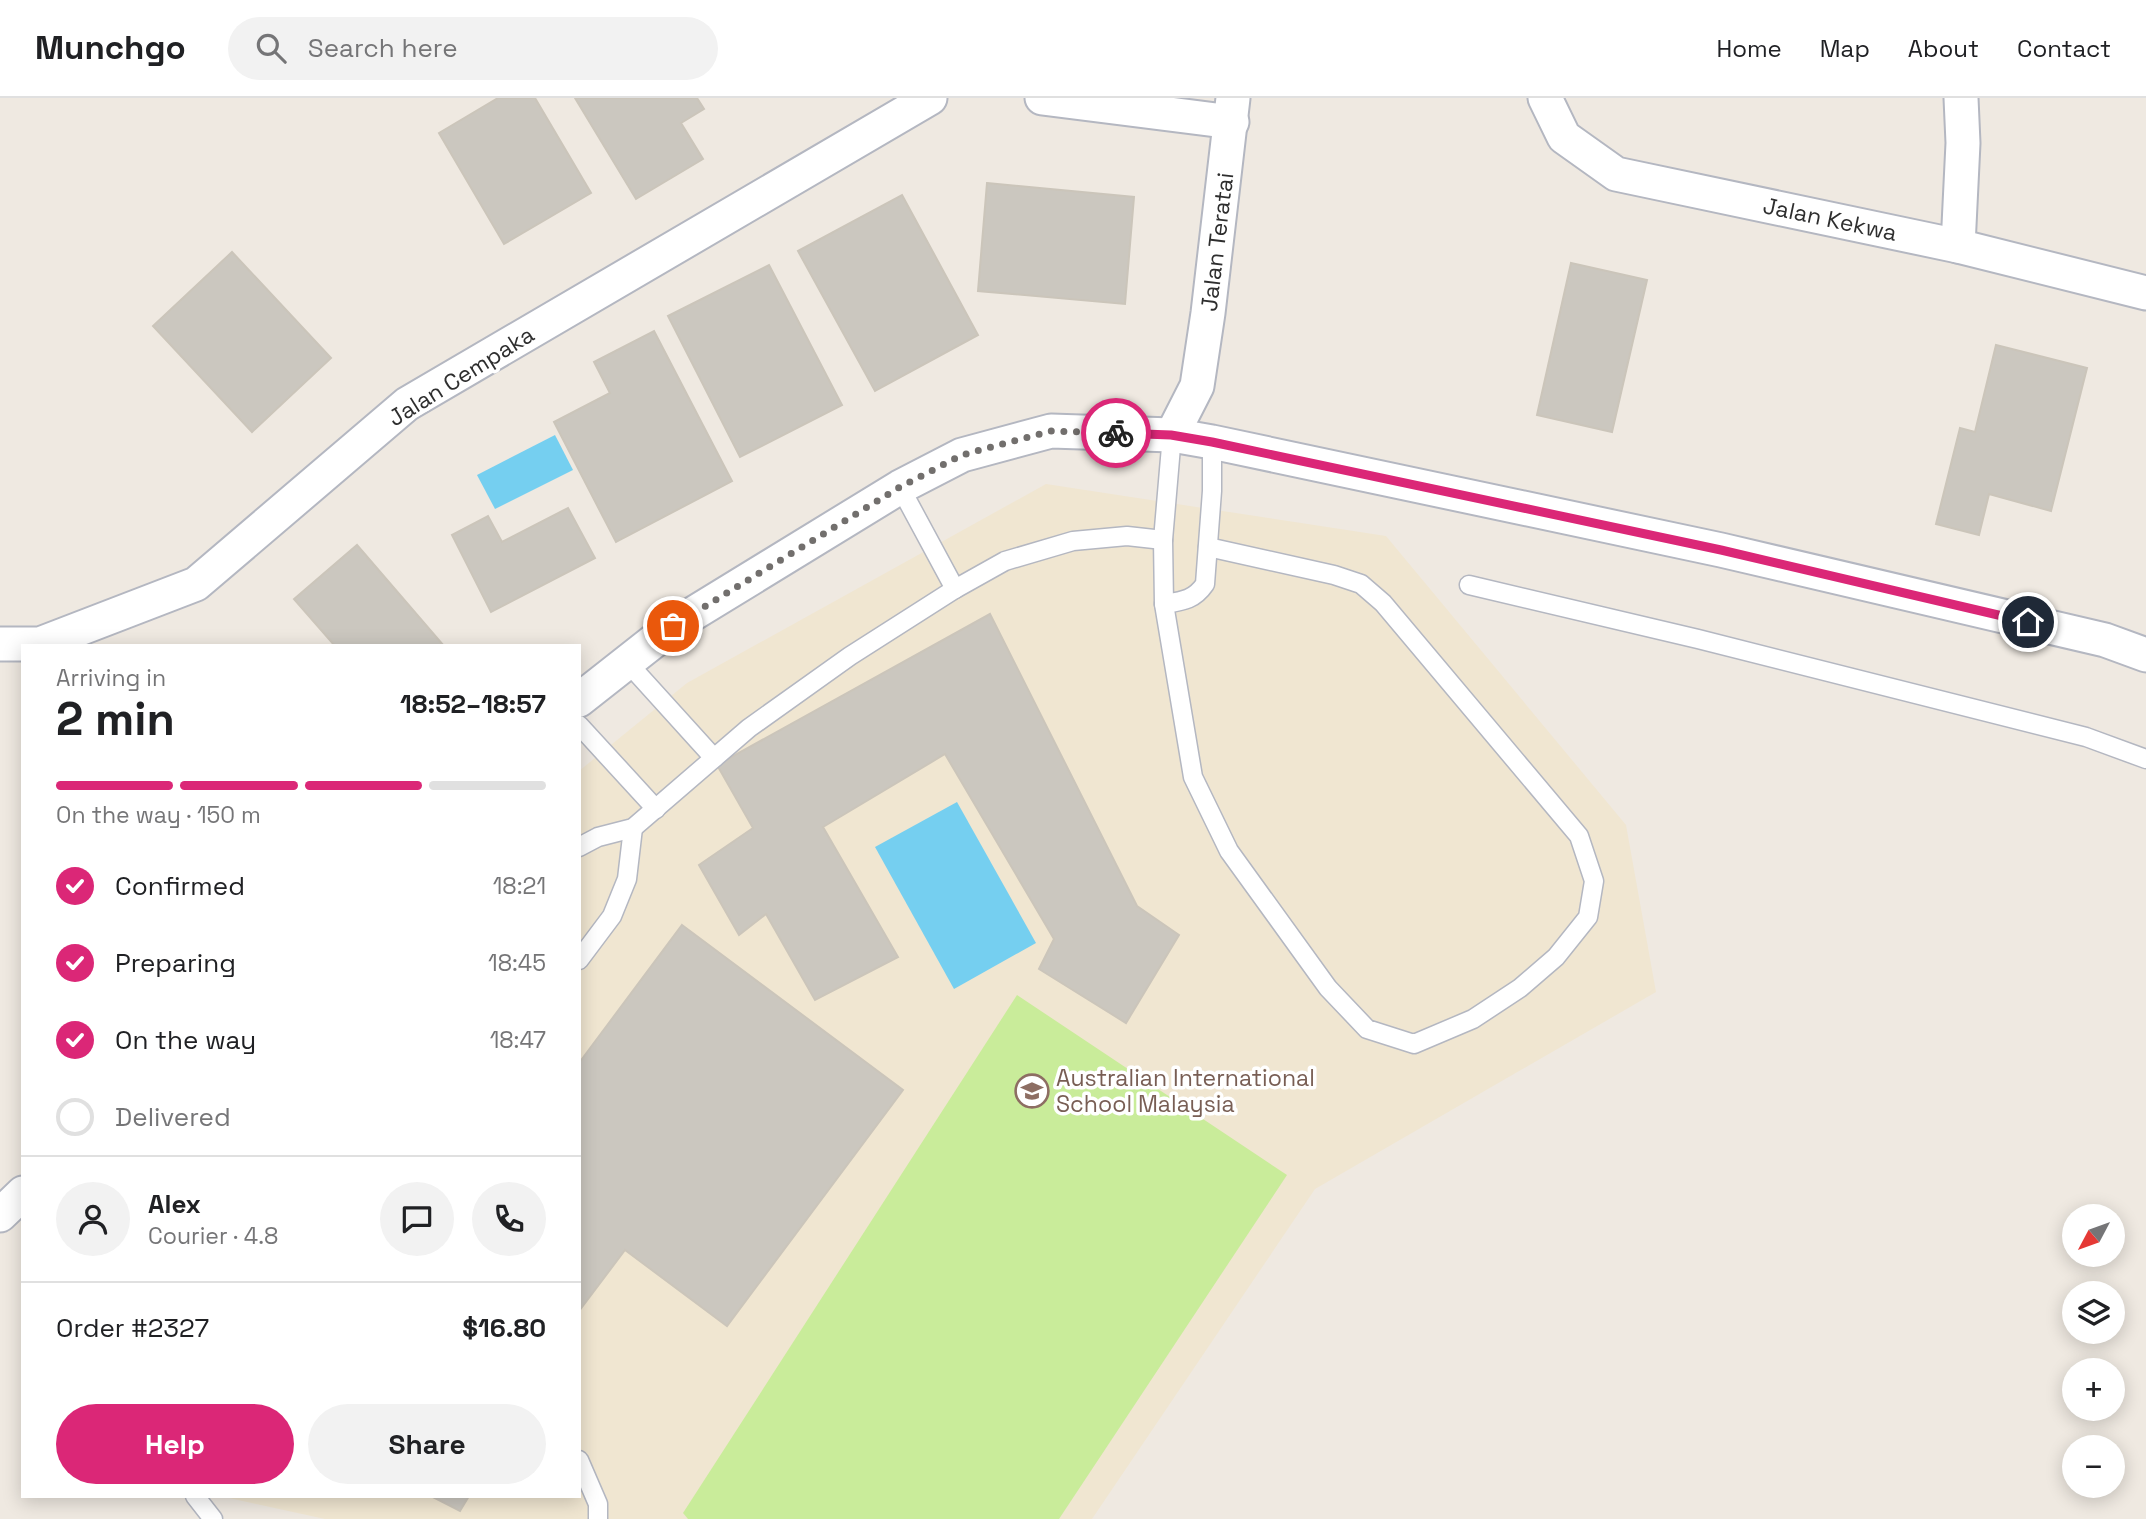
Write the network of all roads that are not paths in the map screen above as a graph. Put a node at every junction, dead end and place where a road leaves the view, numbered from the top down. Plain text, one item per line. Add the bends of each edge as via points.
1 (930, 98) edge
2 (1042, 98) edge
3 (1545, 98) edge
4 (1961, 98) edge
5 (1232, 110) edge
6 (1958, 246) junction
7 (2146, 293) edge
8 (1197, 386) junction
9 (1171, 435) junction
10 (1212, 442) junction
11 (900, 487) junction
12 (1163, 540) junction
13 (1208, 547) junction
14 (1469, 585) dead end
15 (955, 589) junction
16 (1164, 604) junction
17 (0, 644) edge
18 (2146, 654) edge
19 (627, 662) junction
20 (581, 697) edge
21 (581, 726) edge
22 (714, 758) junction
23 (2146, 759) edge
24 (656, 809) junction
25 (633, 828) junction
26 (581, 846) edge
27 (581, 957) edge
28 (21, 1195) edge
29 (0, 1215) edge
30 (581, 1465) edge
31 (197, 1498) edge
32 (213, 1519) edge
33 (598, 1519) edge

1 - 17 street, Jalan Cempaka via 407,404 196,584 40,644
2 - 5 street
3 - 6 street, Jalan Kekwa via 1564,136 1616,174
4 - 6 street
5 - 8 street, Jalan Teratai
6 - 7 street, Jalan Kekwa
8 - 9 street, Jalan Teratai
8 - 10 street, Jalan Teratai
9 - 10 street
9 - 11 street via 1051,431 962,455
9 - 12 lane
10 - 13 lane
10 - 18 street via 1721,550 2105,640
11 - 15 lane
11 - 19 street via 673,626
12 - 15 lane via 1127,536 1073,541 1004,561
12 - 16 lane
13 - 16 lane via 1205,584 1198,594 1187,601
13 - 16 lane via 1360,584 1392,614 1579,836 1594,881 1588,916 1556,957 1473,1019 1414,1044 1367,1029 1328,988 1229,851 1193,777
14 - 23 lane via 2073,734
15 - 22 lane via 850,656 748,728
19 - 20 street
19 - 22 lane
21 - 24 lane
22 - 24 lane
24 - 25 lane
25 - 26 lane via 598,836
25 - 27 lane via 627,879 612,916
28 - 29 street
30 - 33 lane via 598,1504
31 - 32 lane

